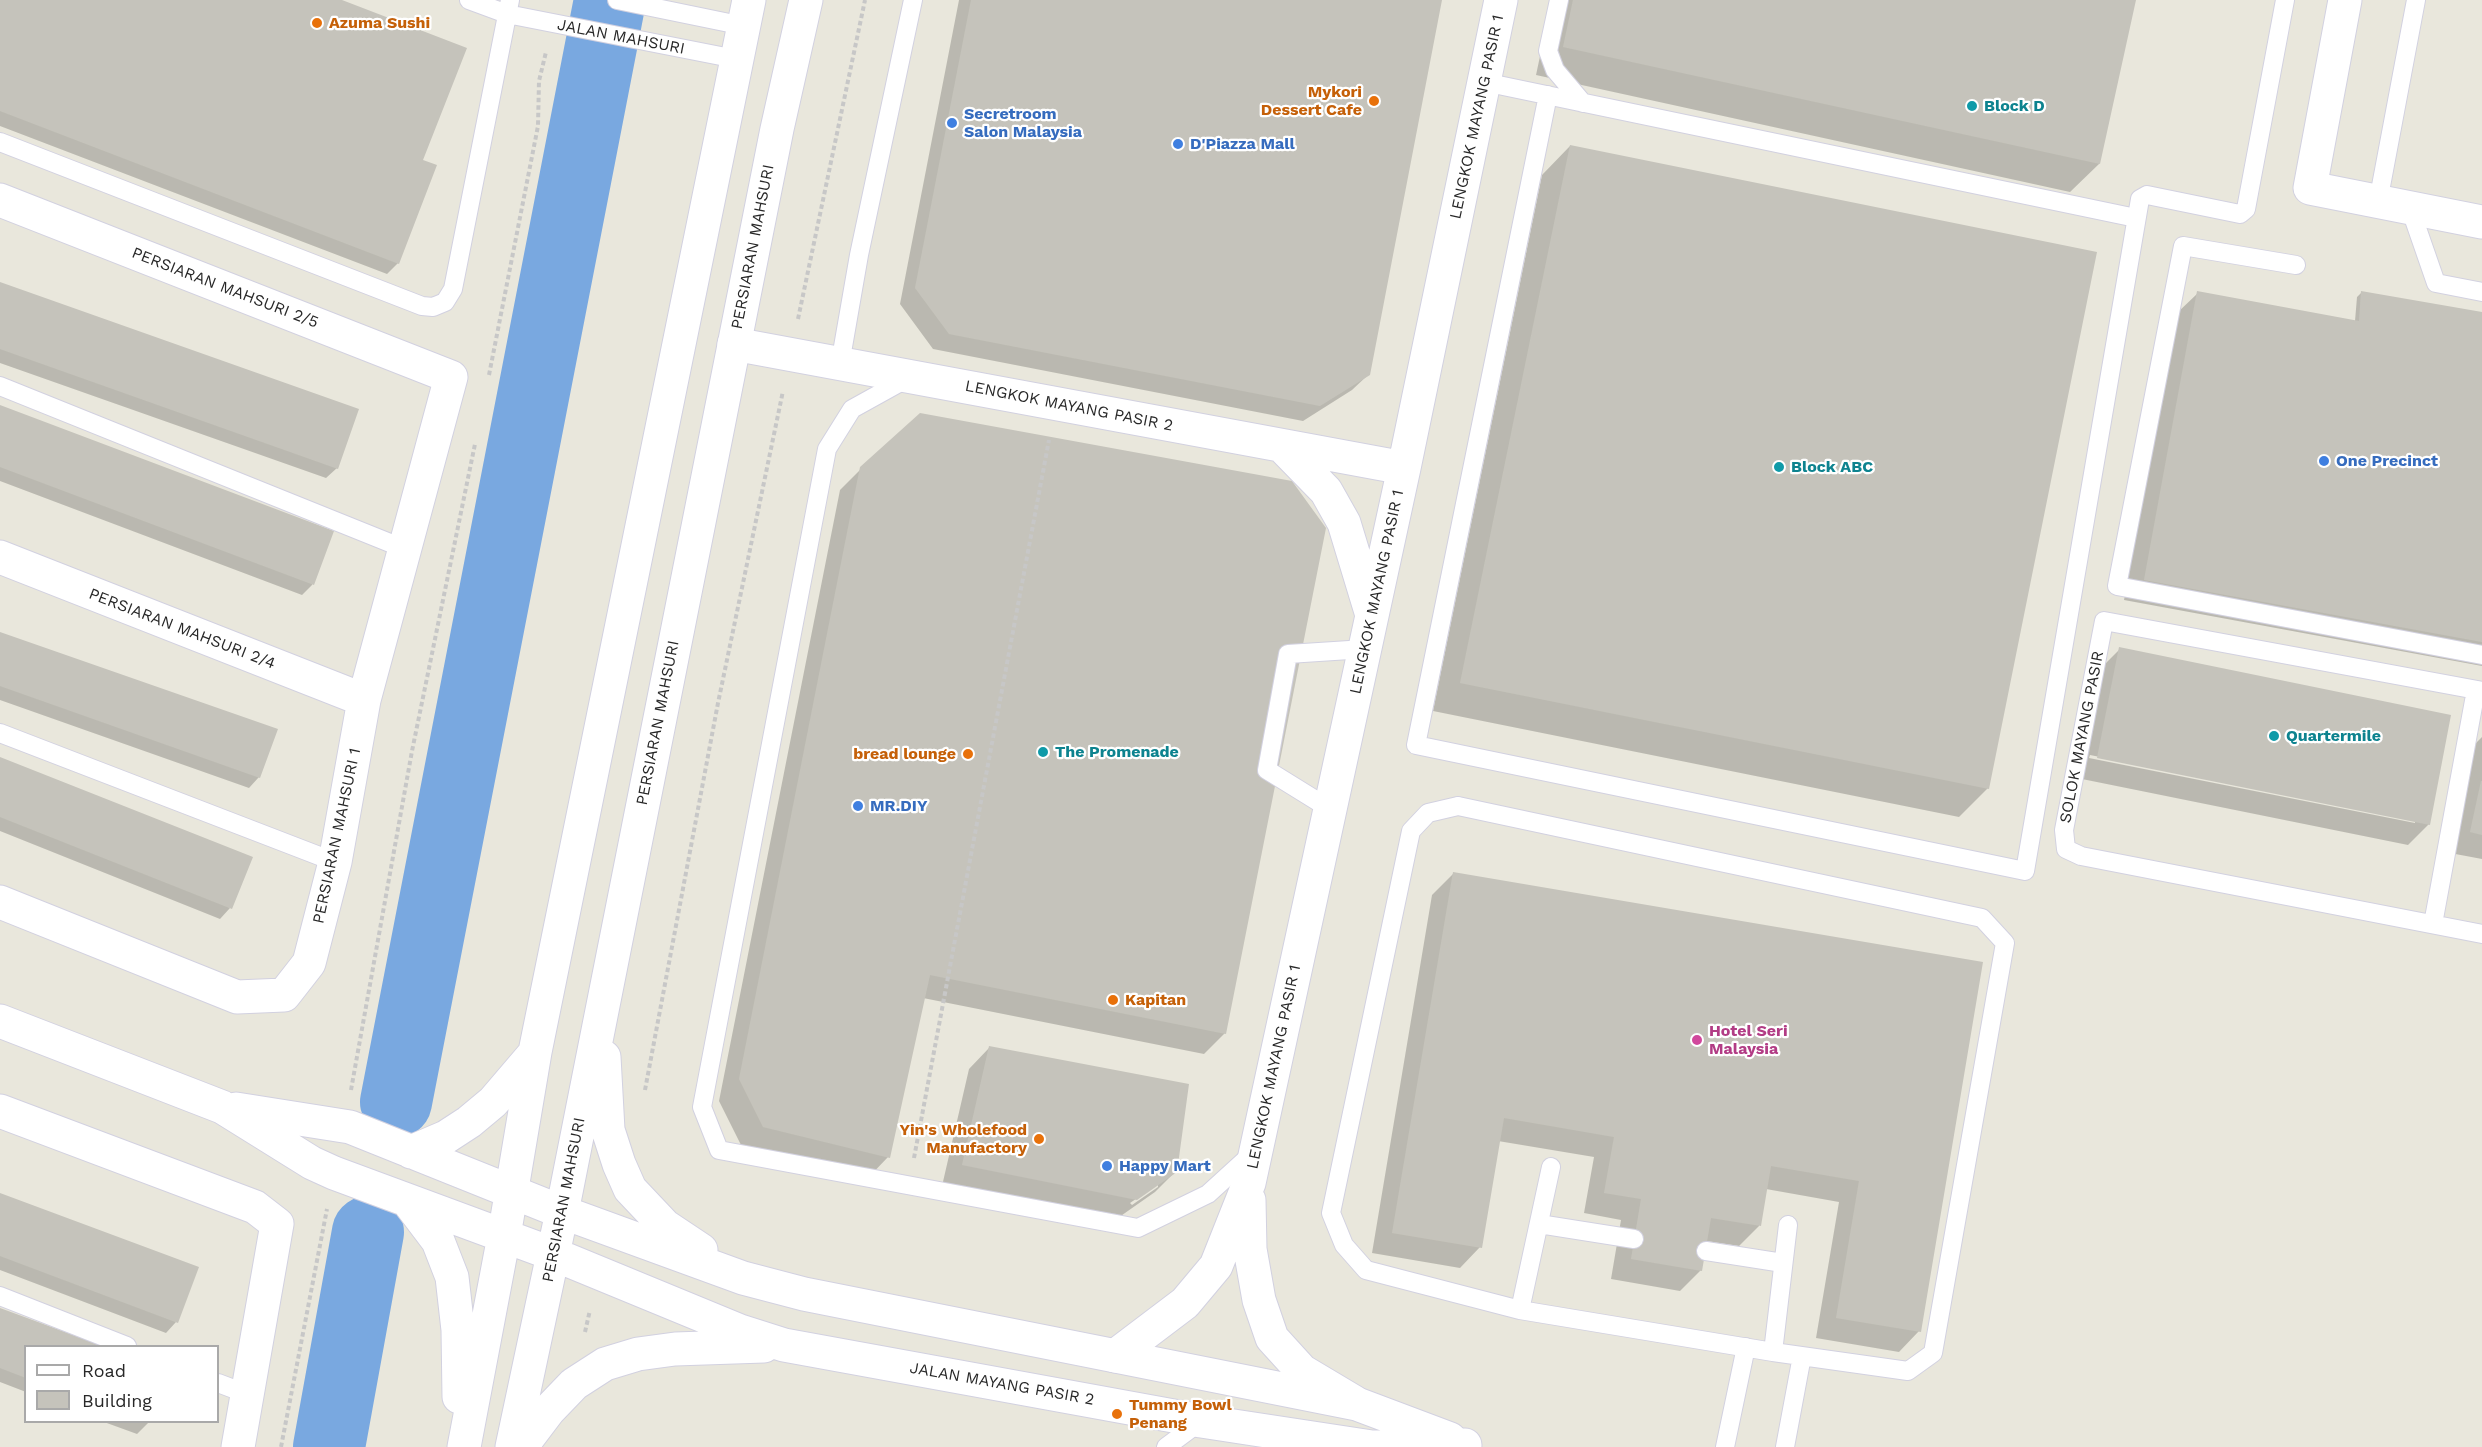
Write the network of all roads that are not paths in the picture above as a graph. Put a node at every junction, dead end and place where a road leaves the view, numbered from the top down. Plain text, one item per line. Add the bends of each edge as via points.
1 (469, 0) edge
2 (617, 0) edge
3 (806, 0) edge
4 (913, 0) edge
5 (1501, 0) edge
6 (1559, 0) edge
7 (2286, 0) edge
8 (2345, 0) edge
9 (2416, 0) edge
10 (508, 7) edge
11 (743, 17) edge
12 (736, 60) junction
13 (1484, 81) junction
14 (1548, 95) junction
15 (1583, 102) junction
16 (0, 142) edge
17 (0, 200) edge
18 (2378, 202) junction
19 (2410, 208) junction
20 (2136, 218) junction
21 (2482, 222) edge
22 (2296, 265) dead end
23 (2482, 292) edge
24 (734, 344) junction
25 (840, 364) junction
26 (451, 377) joint
27 (909, 377) junction
28 (0, 386) edge
29 (1282, 446) junction
30 (1404, 468) junction
31 (405, 549) junction
32 (0, 557) edge
33 (1372, 616) junction
34 (1365, 649) junction
35 (2482, 655) edge
36 (2479, 690) edge
37 (364, 700) junction
38 (0, 733) edge
39 (1330, 809) junction
40 (334, 862) junction
41 (0, 902) edge
42 (2433, 924) junction
43 (2482, 934) edge
44 (601, 1007) junction
45 (0, 1021) edge
46 (535, 1052) junction
47 (222, 1107) junction
48 (0, 1111) edge
49 (1256, 1150) junction
50 (411, 1152) junction
51 (1551, 1167) dead end
52 (1249, 1183) junction
53 (511, 1191) junction
54 (407, 1200) junction
55 (562, 1212) junction
56 (1539, 1224) junction
57 (1788, 1225) dead end
58 (504, 1236) junction
59 (1634, 1239) dead end
60 (1706, 1251) dead end
61 (553, 1254) junction
62 (1783, 1263) junction
63 (742, 1278) junction
64 (0, 1296) edge
65 (1520, 1310) junction
66 (122, 1345) edge
67 (784, 1345) junction
68 (1746, 1347) junction
69 (1773, 1352) junction
70 (1114, 1356) junction
71 (1802, 1356) junction
72 (232, 1388) edge
73 (1357, 1404) junction
74 (1201, 1421) junction
75 (1471, 1446) edge
76 (238, 1447) edge
77 (462, 1447) edge
78 (512, 1447) edge
79 (521, 1447) edge
80 (1166, 1447) edge
81 (1725, 1447) edge
82 (1785, 1447) edge

1 - 10 lane, JALAN MAHSURI
2 - 11 lane
3 - 24 street, PERSIARAN MAHSURI
4 - 25 lane
5 - 13 street, LENGKOK MAYANG PASIR 1
6 - 15 lane via 1548,51 1555,70
7 - 20 lane via 2246,209 2240,214 2147,195 2140,199
8 - 18 street via 2310,188
9 - 18 lane
10 - 12 lane, JALAN MAHSURI via 561,24
10 - 16 lane via 453,289 445,302 433,307
11 - 12 street
12 - 46 street
13 - 14 lane
13 - 30 street, LENGKOK MAYANG PASIR 1
14 - 15 lane
14 - 20 lane via 1416,745 2025,871
15 - 20 lane
17 - 26 street, PERSIARAN MAHSURI 2/5
18 - 19 street
19 - 21 street
19 - 23 lane via 2436,283
22 - 35 lane via 2183,246 2117,586
24 - 25 street, LENGKOK MAYANG PASIR 2
24 - 44 street, PERSIARAN MAHSURI
25 - 27 street, LENGKOK MAYANG PASIR 2
26 - 31 street, PERSIARAN MAHSURI 1
27 - 29 street, LENGKOK MAYANG PASIR 2
27 - 49 lane via 852,409 827,449 702,1107 719,1150 1138,1228 1208,1194
28 - 31 lane
29 - 30 street, LENGKOK MAYANG PASIR 2
29 - 33 street via 1326,491 1344,523
30 - 33 street, LENGKOK MAYANG PASIR 1
31 - 37 street, PERSIARAN MAHSURI 1
32 - 37 street, PERSIARAN MAHSURI 2/4
33 - 34 street, LENGKOK MAYANG PASIR 1
34 - 39 street, LENGKOK MAYANG PASIR 1
34 - 39 lane via 1288,654 1266,770
36 - 42 lane
36 - 42 lane, SOLOK MAYANG PASIR via 2104,621 2064,830 2066,849 2081,856
37 - 40 street, PERSIARAN MAHSURI 1
38 - 40 lane
39 - 49 street, LENGKOK MAYANG PASIR 1
40 - 41 street, PERSIARAN MAHSURI 1 via 309,963 284,995 237,997
42 - 43 lane, SOLOK MAYANG PASIR
44 - 55 street, PERSIARAN MAHSURI
44 - 63 street via 608,1130 630,1189 665,1226
45 - 47 street
46 - 50 street via 500,1095 469,1122
46 - 53 street
47 - 50 street via 339,1125
47 - 54 street via 312,1163
48 - 72 street via 255,1207 276,1224
49 - 52 street, LENGKOK MAYANG PASIR 1
50 - 53 street
51 - 56 lane
52 - 70 street, LENGKOK MAYANG PASIR 1 via 1216,1266 1185,1303
52 - 73 street, LENGKOK MAYANG PASIR 1 via 1250,1249 1259,1300 1272,1338 1302,1371
53 - 55 street, JALAN MAYANG PASIR 2
53 - 58 street
54 - 58 street
54 - 77 street via 438,1241 452,1276
55 - 61 street, PERSIARAN MAHSURI
55 - 63 street, JALAN MAYANG PASIR 2
56 - 59 lane
56 - 65 lane
57 - 62 lane
58 - 61 street, JALAN MAYANG PASIR 2
58 - 77 street
60 - 62 lane
61 - 67 street, JALAN MAYANG PASIR 2 via 740,1331
61 - 78 street, PERSIARAN MAHSURI
62 - 69 lane
63 - 70 street, JALAN MAYANG PASIR 2
64 - 66 lane
65 - 68 lane
65 - 71 lane via 1366,1270 1344,1245 1331,1213 1411,831 1428,813 1458,806 1982,918 2005,943 1933,1353 1908,1371
67 - 74 street, JALAN MAYANG PASIR 2
67 - 79 street via 675,1349 605,1364 574,1384
68 - 69 lane
68 - 81 lane
69 - 71 lane
70 - 73 street, JALAN MAYANG PASIR 2
71 - 82 lane
72 - 76 street
73 - 75 street, JALAN MAYANG PASIR 2
74 - 75 street, JALAN MAYANG PASIR 2 via 1372,1447
74 - 80 lane

